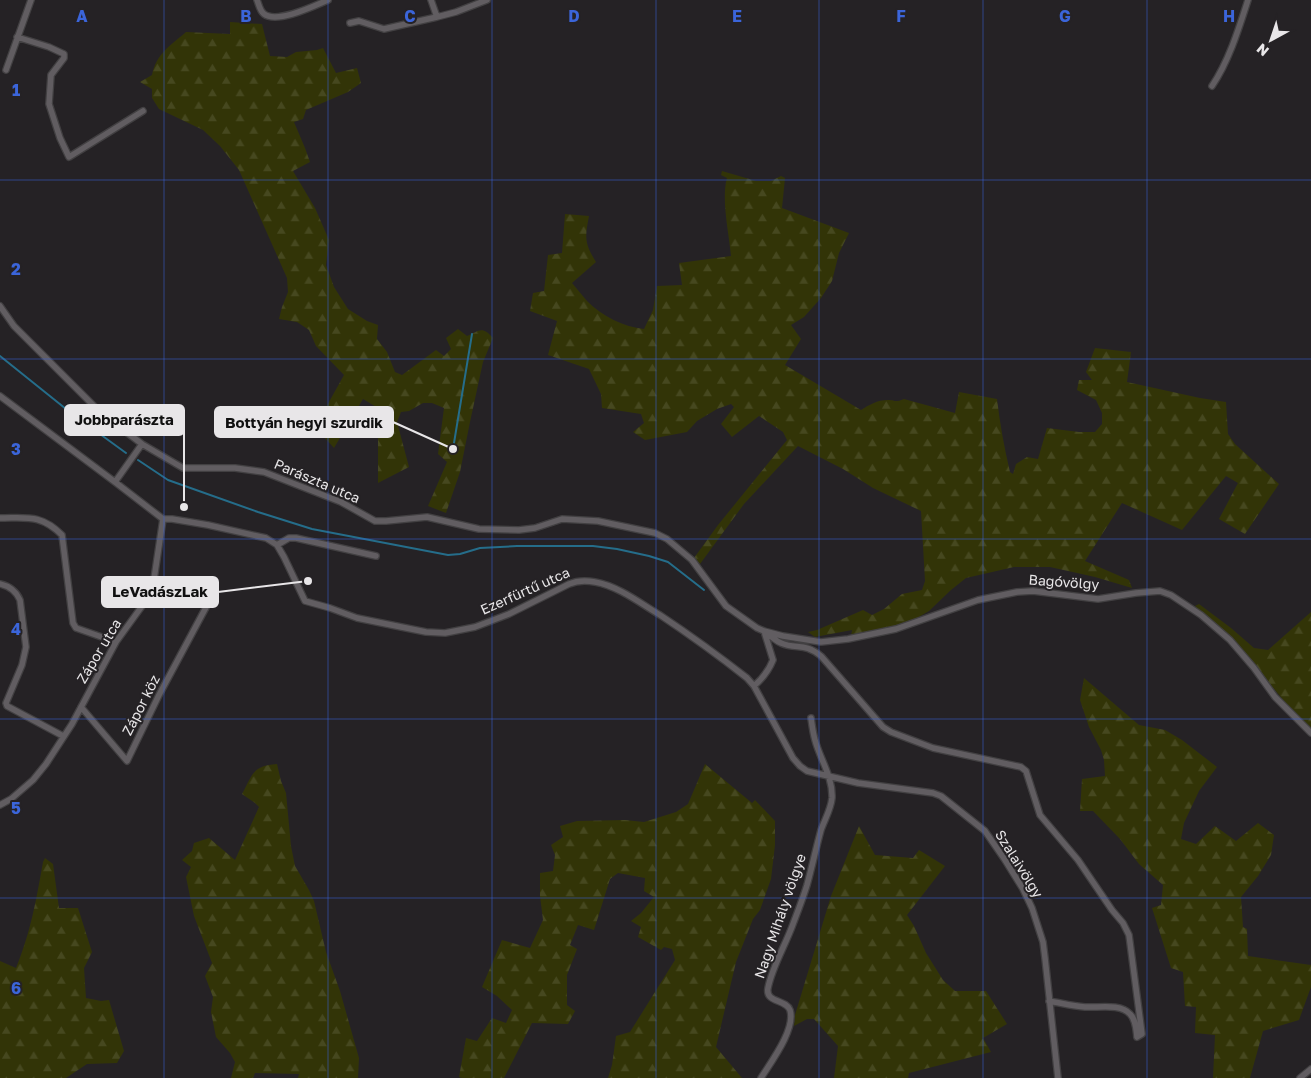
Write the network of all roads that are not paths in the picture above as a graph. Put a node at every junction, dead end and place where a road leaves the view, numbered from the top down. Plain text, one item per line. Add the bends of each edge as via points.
1 (31, 0) edge
2 (257, 0) edge
3 (328, 0) edge
4 (431, 0) edge
5 (487, 0) edge
6 (1248, 0) edge
7 (437, 17) junction
8 (350, 23) dead end
9 (18, 37) junction
10 (6, 70) dead end
11 (1212, 86) dead end
12 (143, 111) dead end
13 (0, 306) edge
14 (0, 396) edge
15 (142, 444) junction
16 (115, 482) junction
17 (0, 518) edge
18 (163, 519) junction
19 (386, 522) joint
20 (277, 545) junction
21 (376, 556) dead end
22 (0, 584) edge
23 (211, 598) dead end
24 (764, 631) junction
25 (770, 636) dead end
26 (116, 642) junction
27 (754, 686) junction
28 (81, 707) junction
29 (811, 718) dead end
30 (1311, 733) edge
31 (63, 736) junction
32 (828, 775) junction
33 (0, 805) edge
34 (1049, 1002) junction
35 (1311, 1069) edge
36 (760, 1078) edge
37 (1058, 1078) edge
38 (1300, 1078) edge

1 - 9 street
2 - 3 street via 261,12 274,17
4 - 7 street
5 - 7 street
6 - 11 street via 1230,50
7 - 8 street via 384,29 359,21
9 - 10 street
9 - 12 street via 64,54 51,75 49,104 69,157
13 - 15 street, Parászta utca via 14,326 101,413
14 - 16 street
15 - 16 street
15 - 19 street, Parászta utca via 183,468 235,468 264,472 342,502 375,521
16 - 18 street
17 - 26 street via 40,520 62,535 73,623 76,628
18 - 20 street via 249,533
18 - 26 street, Zápor utca via 154,579 145,602
19 - 24 street, Bagóvölgy via 427,517 479,529 519,530 562,519 598,521 655,533 692,560 726,606
20 - 21 street via 288,538 296,538
20 - 27 street, Ezerfürtű utca via 304,601 357,618 426,632 445,633 476,626 509,614 568,584 586,580 597,582 641,603 685,632 748,678
22 - 31 street via 12,590 20,600 26,647 7,706
23 - 28 street, Zápor köz via 127,761
24 - 27 street via 773,660
24 - 30 street, Bagóvölgy via 821,642 896,629 978,600 1017,592 1098,598 1160,591 1194,610 1230,640 1275,697
25 - 34 street via 781,644 813,650 883,727 892,732 933,748 1021,767 1026,771 1040,815 1078,860 1129,935 1142,1034 1137,1037 1134,1019 1123,1010
26 - 28 street, Zápor utca
27 - 32 street, Ezerfürtű utca via 793,758 807,771
28 - 31 street, Zápor utca
29 - 32 street via 814,739
31 - 33 street, Zápor utca via 32,780
32 - 34 street, Szalaivölgy via 858,783 933,793 947,800 985,831 1032,908 1043,942
32 - 36 street, Nagy Mihály völgye via 831,806 794,923 768,990 771,998 790,1010 788,1031
34 - 37 street, Szalaivölgy
35 - 38 street

